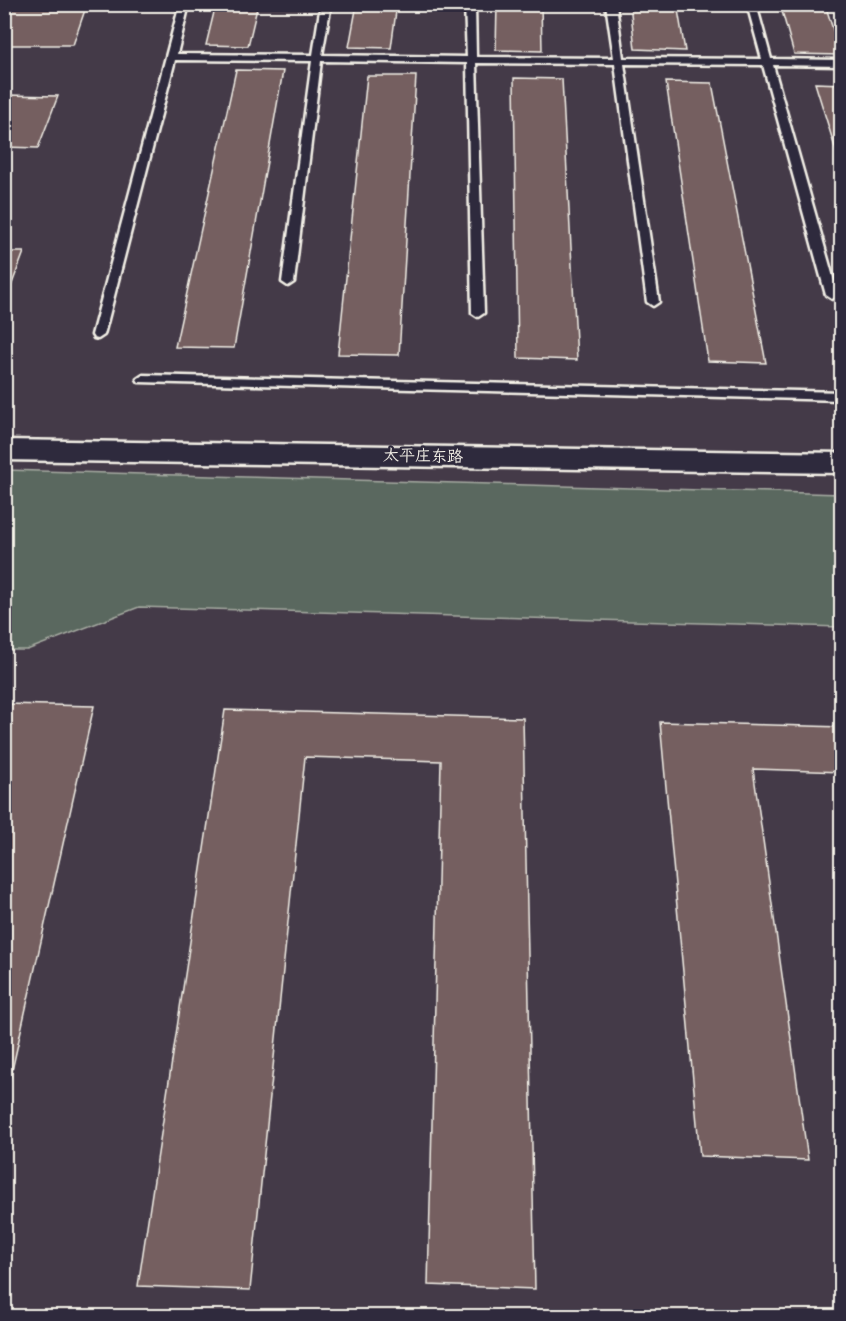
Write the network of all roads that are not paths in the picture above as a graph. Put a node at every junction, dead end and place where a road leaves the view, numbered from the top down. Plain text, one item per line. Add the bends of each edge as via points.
1 (185, 4) edge
2 (326, 4) edge
3 (470, 4) edge
4 (611, 4) edge
5 (751, 4) edge
6 (171, 57) junction
7 (317, 58) junction
8 (471, 60) junction
9 (619, 61) junction
10 (767, 63) junction
11 (842, 63) edge
12 (288, 282) dead end
13 (832, 295) dead end
14 (653, 302) dead end
15 (478, 313) dead end
16 (98, 335) dead end
17 (143, 379) dead end
18 (842, 396) edge
19 (4, 450) edge
20 (842, 463) edge

1 - 6 lane
2 - 7 lane
3 - 8 lane
4 - 9 lane
5 - 10 lane
6 - 7 lane
6 - 16 lane
7 - 8 lane
7 - 12 lane
8 - 9 lane
8 - 15 lane
9 - 10 lane
9 - 14 lane
10 - 11 lane
10 - 13 lane
17 - 18 lane
19 - 20 street, 太平庄东路

